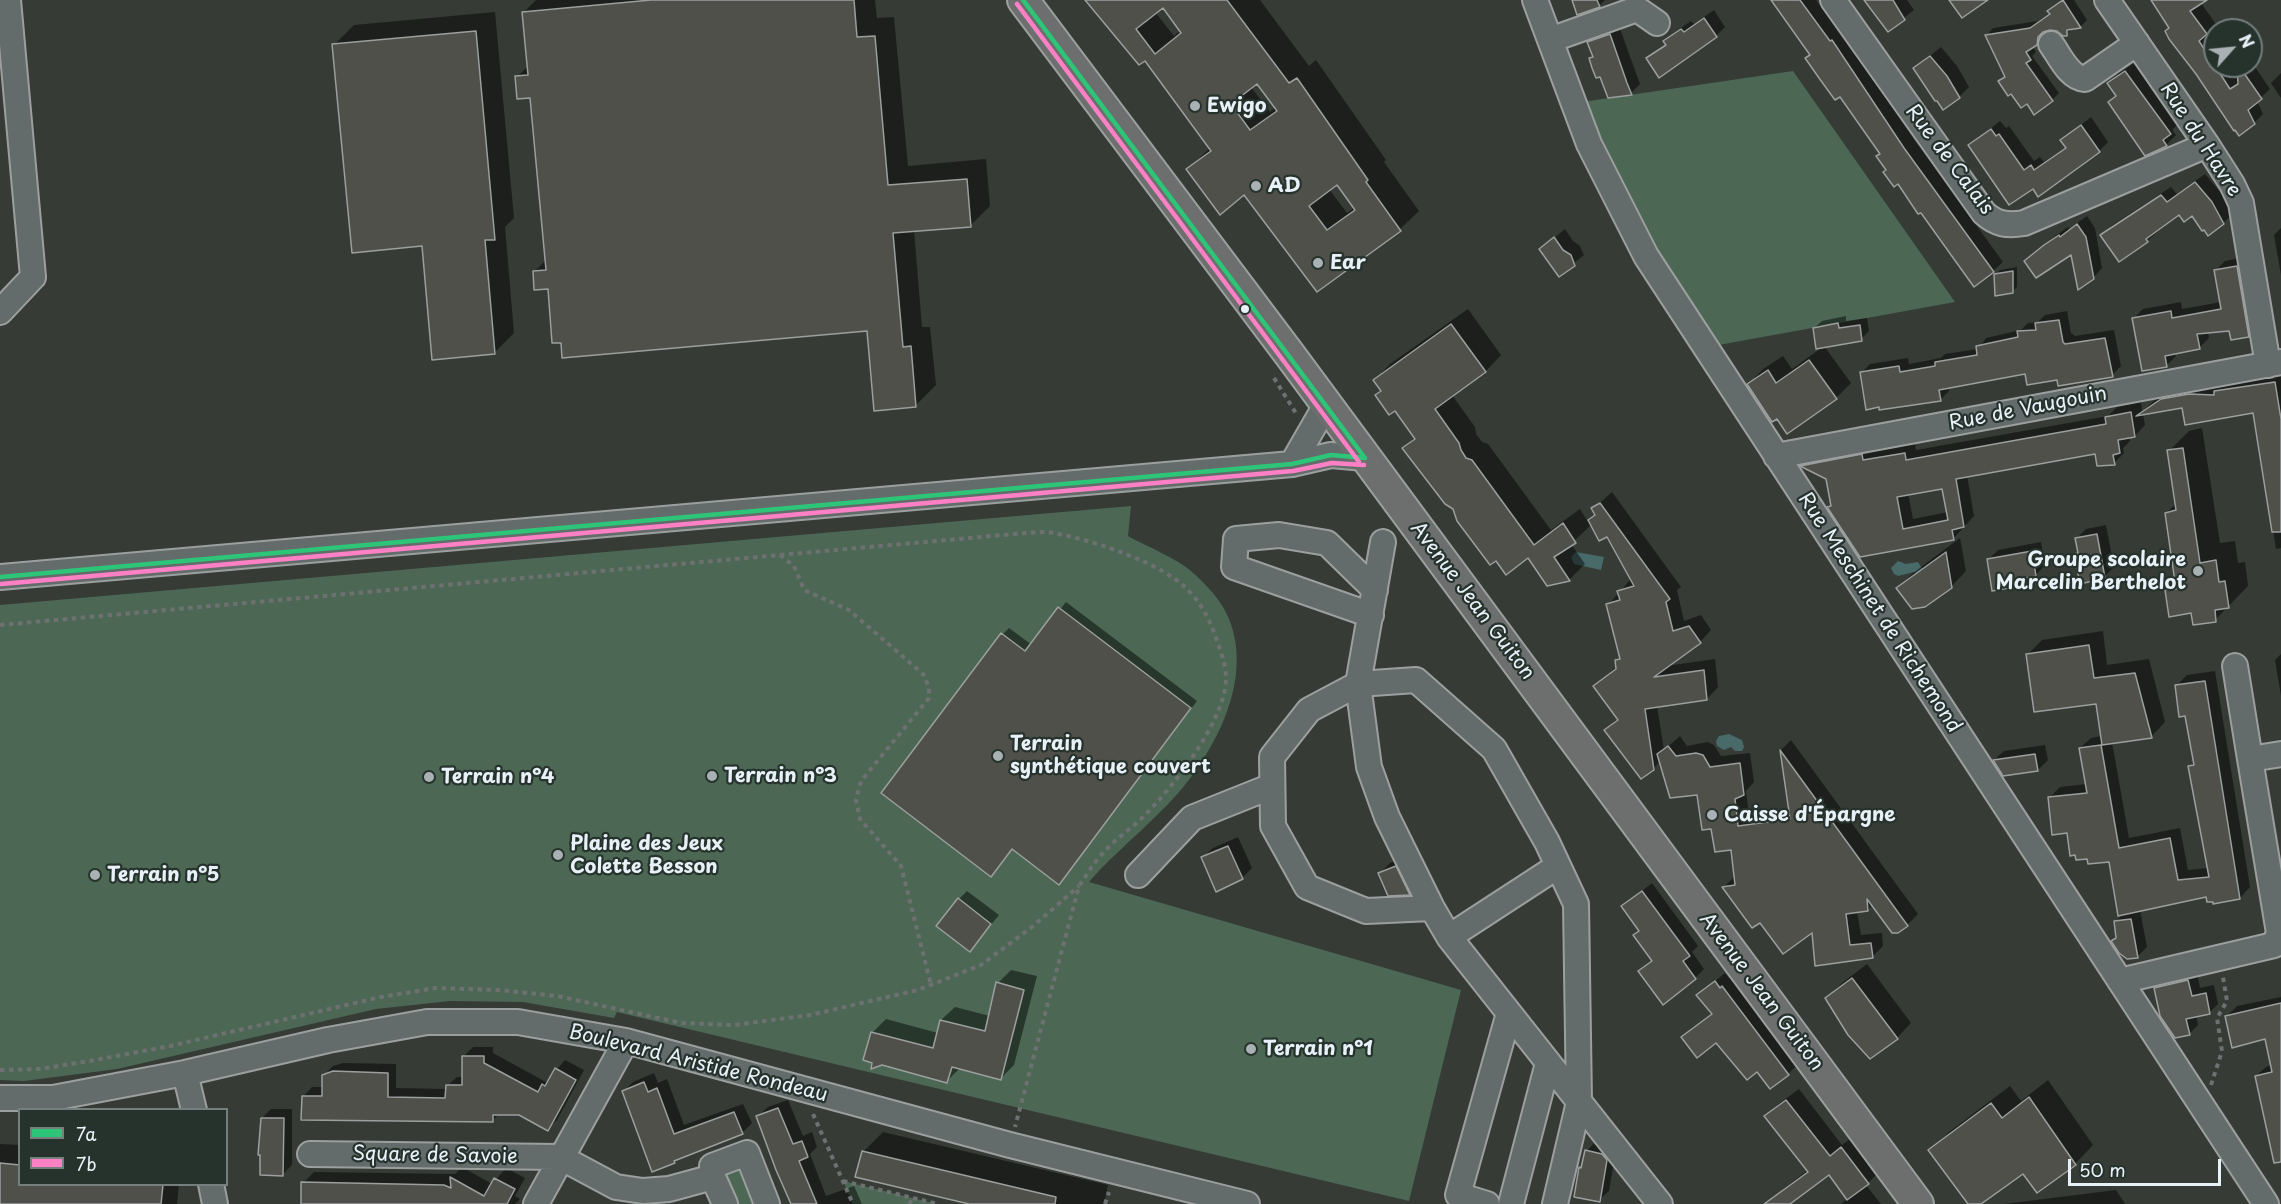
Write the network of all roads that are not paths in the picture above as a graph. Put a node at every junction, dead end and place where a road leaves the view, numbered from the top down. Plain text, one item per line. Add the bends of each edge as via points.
1 (8, 0) edge
2 (1023, 0) edge
3 (1535, 0) edge
4 (1833, 0) edge
5 (2108, 0) edge
6 (1656, 23) dead end
7 (1550, 40) junction
8 (2137, 43) junction
9 (2051, 44) dead end
10 (2207, 145) junction
11 (0, 312) edge
12 (2275, 364) edge
13 (1326, 405) junction
14 (1776, 456) junction
15 (1365, 458) junction
16 (1292, 464) junction
17 (1383, 542) dead end
18 (0, 578) edge
19 (1375, 590) junction
20 (1371, 615) junction
21 (2235, 666) dead end
22 (1358, 684) junction
23 (2281, 754) edge
24 (2250, 759) junction
25 (1272, 786) junction
26 (1558, 866) junction
27 (1138, 875) dead end
28 (1432, 908) junction
29 (1449, 937) junction
30 (2278, 954) edge
31 (2120, 981) junction
32 (1509, 1013) junction
33 (626, 1041) junction
34 (1548, 1063) junction
35 (185, 1073) junction
36 (0, 1098) edge
37 (1579, 1102) junction
38 (194, 1108) edge
39 (310, 1154) dead end
40 (560, 1157) junction
41 (713, 1176) junction
42 (211, 1186) edge
43 (215, 1204) edge
44 (537, 1204) edge
45 (725, 1204) edge
46 (767, 1204) edge
47 (1247, 1204) edge
48 (1487, 1204) edge
49 (1511, 1204) edge
50 (1555, 1204) edge
51 (1660, 1204) edge
52 (1918, 1204) edge
53 (2266, 1204) edge

1 - 11 street via 33,278
2 - 13 main road, Avenue Jean Guiton
3 - 7 street, Rue Meschinet de Richemond
4 - 10 street, Rue de Calais via 1984,213 2001,224 2024,223
5 - 8 street, Rue du Havre
6 - 7 street via 1637,9
7 - 14 street, Rue Meschinet de Richemond via 1589,144 1646,256
8 - 9 street via 2085,79 2072,74
8 - 10 street, Rue du Havre
10 - 12 street, Rue du Havre via 2241,203
12 - 14 street, Rue de Vaugouin
13 - 15 main road, Avenue Jean Guiton
13 - 16 street
14 - 31 street, Rue Meschinet de Richemond
15 - 16 street via 1331,455
15 - 52 main road, Avenue Jean Guiton
16 - 18 street
17 - 19 street
19 - 20 street
19 - 20 street via 1327,543 1279,535 1236,539 1234,567
20 - 22 street
21 - 24 street
22 - 25 street via 1309,710 1272,757
22 - 26 street via 1416,680 1494,749
22 - 28 street via 1369,767 1388,818
23 - 24 street
24 - 30 street via 2279,933
25 - 27 street via 1192,818
25 - 28 street via 1273,826 1307,887 1366,911
26 - 29 street
26 - 37 street via 1576,904
28 - 29 street
29 - 32 street
30 - 31 street via 2220,959
31 - 53 street, Rue Meschinet de Richemond
32 - 34 street
32 - 48 street via 1458,1195
33 - 35 street, Boulevard Aristide Rondeau via 518,1022 427,1022
33 - 40 street
33 - 47 street, Boulevard Aristide Rondeau via 1010,1145
34 - 37 street
34 - 49 street
35 - 36 street, Boulevard Aristide Rondeau via 53,1098
35 - 38 street
37 - 50 street
37 - 51 street
39 - 40 street, Square de Savoie
40 - 41 street via 616,1187 643,1191 669,1189
40 - 44 street
41 - 45 street
41 - 46 street via 712,1166 747,1153
42 - 43 street

